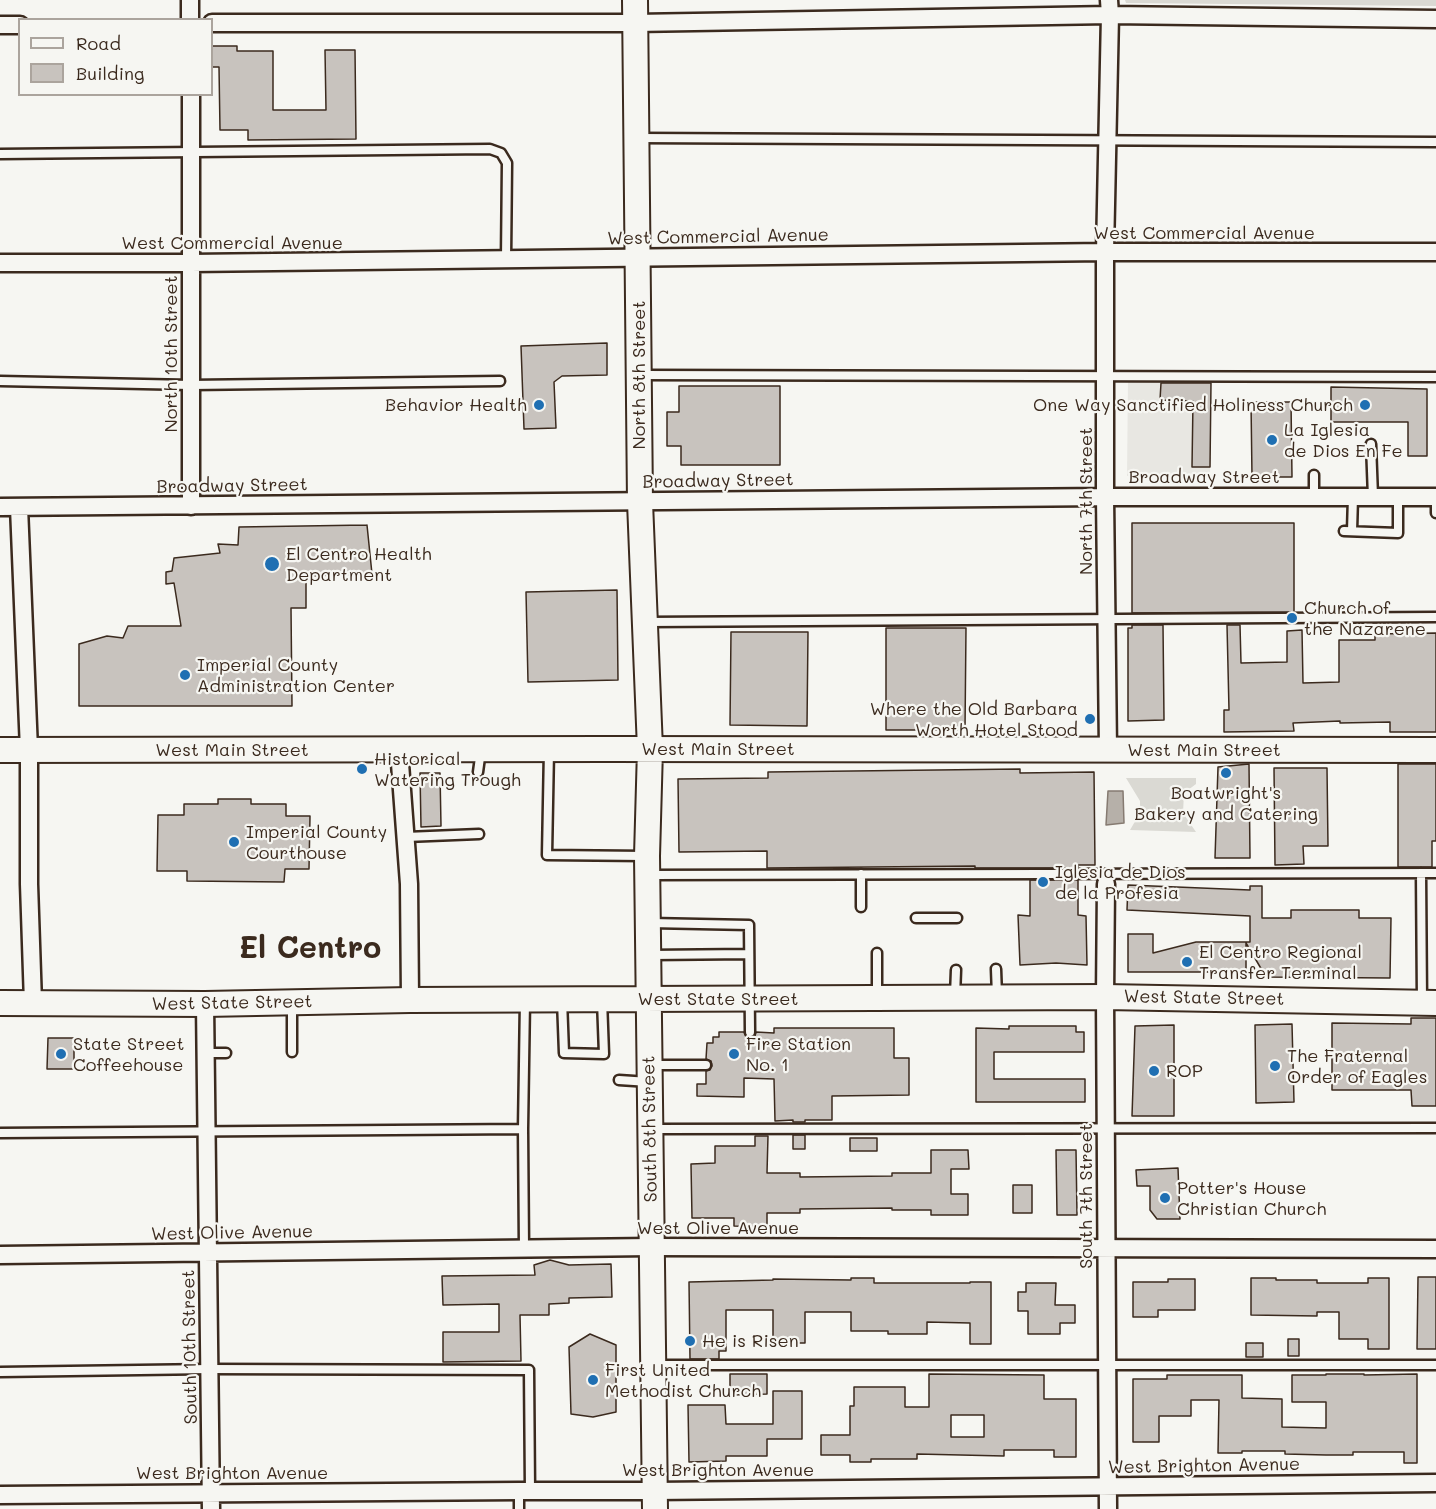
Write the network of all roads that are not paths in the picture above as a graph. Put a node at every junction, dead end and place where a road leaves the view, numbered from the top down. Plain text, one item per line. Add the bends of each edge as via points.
1 (190, 0) edge
2 (1110, 8) edge
3 (635, 12) edge
4 (190, 18) edge
5 (1436, 19) edge
6 (213, 23) edge
7 (0, 25) edge
8 (18, 25) edge
9 (191, 96) edge
10 (637, 138) junction
11 (1107, 141) junction
12 (1436, 142) edge
13 (191, 153) junction
14 (0, 154) edge
15 (1105, 252) junction
16 (1436, 252) edge
17 (638, 258) junction
18 (506, 259) junction
19 (0, 263) edge
20 (191, 263) junction
21 (639, 375) junction
22 (1105, 375) junction
23 (1436, 376) edge
24 (0, 381) edge
25 (500, 381) dead end
26 (191, 385) junction
27 (1371, 444) dead end
28 (1314, 475) dead end
29 (1105, 497) junction
30 (1314, 497) junction
31 (1353, 497) junction
32 (1372, 497) junction
33 (1398, 497) junction
34 (1436, 497) edge
35 (640, 502) junction
36 (190, 506) junction
37 (0, 507) edge
38 (19, 507) junction
39 (1436, 513) edge
40 (1436, 617) edge
41 (1107, 620) junction
42 (644, 622) junction
43 (549, 749) junction
44 (650, 749) junction
45 (0, 750) edge
46 (29, 750) junction
47 (399, 750) junction
48 (1108, 750) junction
49 (1436, 750) edge
50 (479, 834) dead end
51 (406, 837) junction
52 (647, 865) junction
53 (1421, 873) junction
54 (1436, 873) edge
55 (861, 874) junction
56 (1106, 884) dead end
57 (861, 907) dead end
58 (916, 918) dead end
59 (957, 918) dead end
60 (647, 923) junction
61 (877, 953) dead end
62 (749, 954) junction
63 (648, 955) junction
64 (996, 969) dead end
65 (956, 970) dead end
66 (997, 997) junction
67 (1105, 997) junction
68 (877, 998) junction
69 (955, 998) junction
70 (749, 999) junction
71 (410, 1000) junction
72 (525, 1000) junction
73 (562, 1000) junction
74 (602, 1000) junction
75 (648, 1000) junction
76 (292, 1002) junction
77 (33, 1003) junction
78 (1429, 1003) edge
79 (0, 1004) edge
80 (205, 1004) junction
81 (750, 1032) dead end
82 (292, 1052) dead end
83 (206, 1053) junction
84 (226, 1053) dead end
85 (706, 1065) dead end
86 (649, 1073) junction
87 (619, 1080) dead end
88 (1106, 1128) junction
89 (1436, 1128) edge
90 (523, 1129) junction
91 (650, 1129) junction
92 (207, 1131) junction
93 (0, 1133) edge
94 (651, 1247) junction
95 (524, 1248) junction
96 (1106, 1249) junction
97 (1436, 1249) edge
98 (208, 1252) junction
99 (0, 1255) edge
100 (653, 1365) junction
101 (1436, 1365) edge
102 (1107, 1366) junction
103 (209, 1369) junction
104 (0, 1372) edge
105 (1436, 1483) edge
106 (1108, 1486) junction
107 (525, 1491) junction
108 (0, 1495) edge
109 (654, 1500) edge
110 (211, 1501) edge
111 (519, 1509) edge
112 (1108, 1509) edge

1 - 4 street
2 - 3 street
2 - 5 street
2 - 11 street, North 7th Street
3 - 6 street
3 - 10 street, North 8th Street
7 - 8 street
9 - 13 street, North 10th Street
10 - 11 lane
10 - 17 street, North 8th Street
11 - 12 lane
11 - 15 street, North 7th Street
13 - 14 lane
13 - 18 lane via 490,149 501,153 507,163
13 - 20 street, North 10th Street
15 - 16 street, West Commercial Avenue
15 - 17 street, West Commercial Avenue
15 - 22 street, North 7th Street
17 - 18 street, West Commercial Avenue
17 - 21 street, North 8th Street
18 - 20 street, West Commercial Avenue
19 - 20 street, West Commercial Avenue
20 - 26 street, North 10th Street
21 - 22 lane
21 - 35 street, North 8th Street
22 - 23 lane
22 - 29 street, North 7th Street
24 - 26 lane
25 - 26 lane
26 - 36 street, North 10th Street
27 - 32 lane
28 - 30 lane
29 - 30 street, Broadway Street
29 - 35 street, Broadway Street
29 - 41 street, North 7th Street
30 - 31 street, Broadway Street
31 - 32 street, Broadway Street
31 - 33 lane via 1348,531 1398,533
32 - 33 street, Broadway Street
33 - 34 street, Broadway Street
34 - 39 lane
35 - 36 street, Broadway Street
35 - 42 street, North 8th Street
36 - 38 street, Broadway Street
37 - 38 street, Broadway Street
38 - 46 street
40 - 41 lane
41 - 42 lane
41 - 48 street, North 7th Street
42 - 44 street, North 8th Street
43 - 44 street, West Main Street
43 - 47 street, West Main Street via 480,761
43 - 52 lane via 547,855
44 - 48 street, West Main Street
44 - 52 street, South 8th Street
45 - 46 street, West Main Street
46 - 47 street, West Main Street
46 - 77 street
47 - 51 street
48 - 49 street, West Main Street
50 - 51 lane
51 - 71 street
52 - 55 lane
52 - 60 street, South 8th Street
53 - 54 lane
53 - 55 lane
53 - 78 lane
55 - 57 lane
56 - 67 street, South 7th Street
58 - 59 lane
60 - 62 lane via 749,925
60 - 63 street, South 8th Street
61 - 68 lane
62 - 63 lane
62 - 70 lane
63 - 75 street, South 8th Street
64 - 66 lane
65 - 69 lane
66 - 67 street, West State Street
66 - 69 street, West State Street
67 - 78 street, West State Street
67 - 88 street, South 7th Street
68 - 69 street, West State Street
68 - 70 street, West State Street
70 - 75 street, West State Street
70 - 81 lane
71 - 72 street, West State Street
71 - 76 street, West State Street
72 - 73 street, West State Street
72 - 90 lane
73 - 74 street, West State Street
73 - 74 lane via 564,1053 604,1053
74 - 75 street, West State Street
75 - 86 street, South 8th Street
76 - 80 street, West State Street
76 - 82 lane
77 - 79 street, West State Street
77 - 80 street, West State Street
80 - 83 street, South 10th Street
83 - 84 lane
83 - 92 street, South 10th Street
85 - 86 lane
86 - 87 lane
86 - 91 street, South 8th Street
88 - 89 lane
88 - 91 lane
88 - 96 street, South 7th Street
90 - 92 lane
90 - 95 lane
91 - 94 street, South 8th Street
92 - 93 lane
92 - 98 street, South 10th Street
94 - 95 street, West Olive Avenue
94 - 96 street, West Olive Avenue
94 - 100 street, South 8th Street
95 - 98 street, West Olive Avenue
96 - 97 street, West Olive Avenue
96 - 102 street, South 7th Street
98 - 99 street, West Olive Avenue
98 - 103 street, South 10th Street
100 - 102 lane
100 - 109 street, South 8th Street
101 - 102 lane
102 - 106 street, South 7th Street
103 - 104 lane
103 - 107 lane via 530,1370
103 - 110 street, South 10th Street
105 - 106 street, West Brighton Avenue
106 - 109 street, West Brighton Avenue
106 - 112 street, South 7th Street
107 - 109 street, West Brighton Avenue
107 - 110 street, West Brighton Avenue
107 - 111 lane
108 - 110 street, West Brighton Avenue

